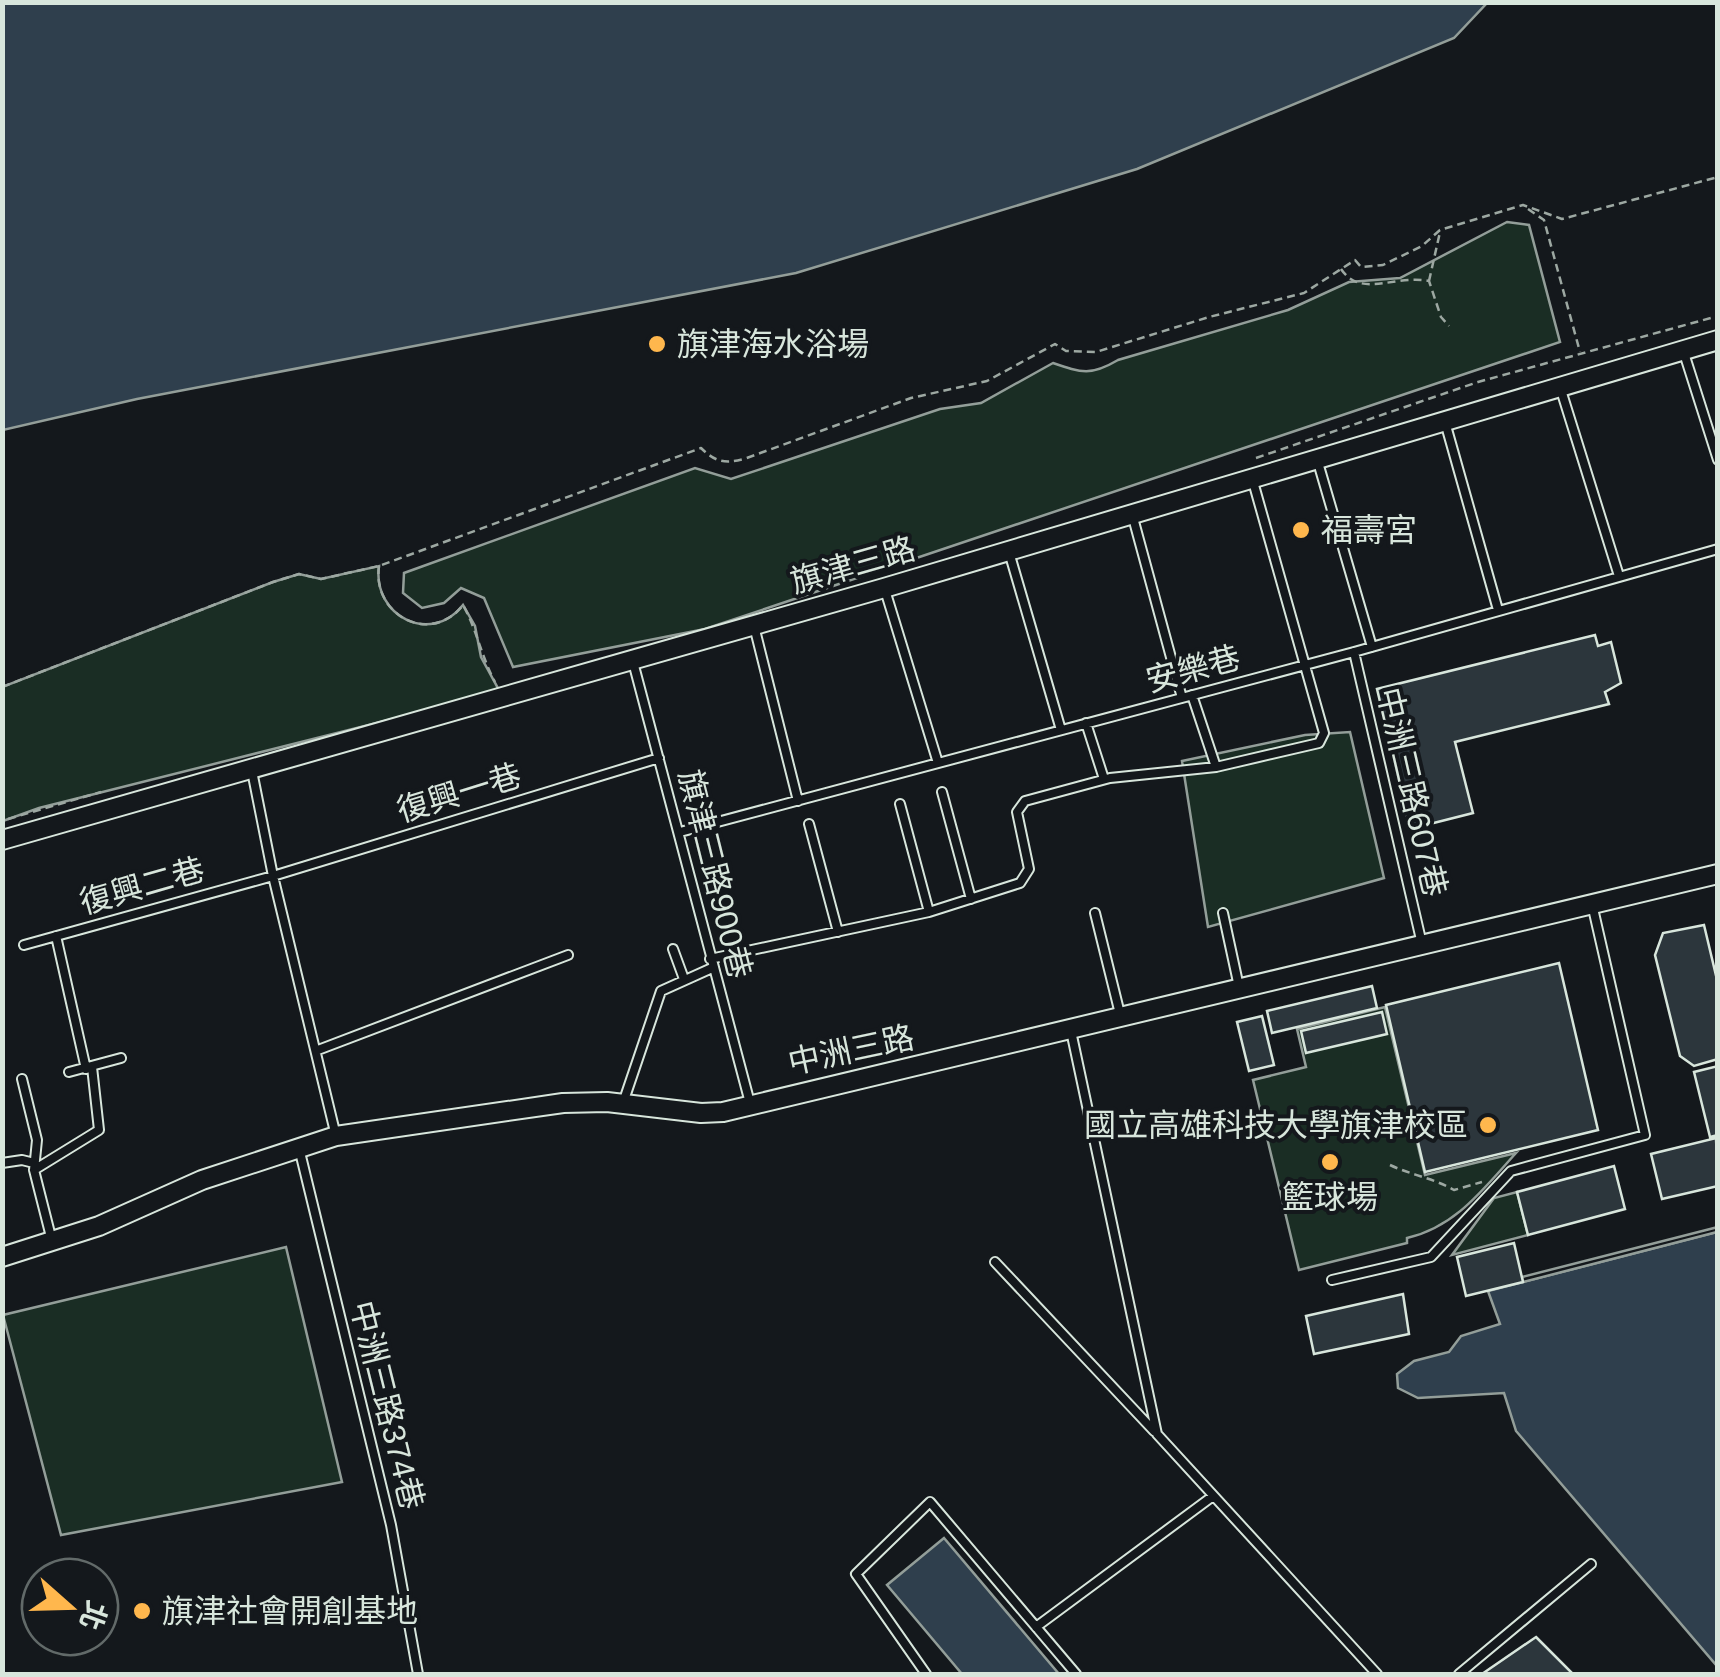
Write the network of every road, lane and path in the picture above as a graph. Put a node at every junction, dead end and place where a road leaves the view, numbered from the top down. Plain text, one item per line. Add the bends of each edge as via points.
1 (1718, 176) edge
2 (1522, 205) junction
3 (1440, 230) junction
4 (1340, 268) junction
5 (1429, 281) junction
6 (1448, 326) dead end
7 (1718, 340) edge
8 (1683, 350) junction
9 (1580, 354) dead end
10 (1560, 386) junction
11 (1444, 421) junction
12 (1317, 459) junction
13 (1718, 460) edge
14 (1252, 478) junction
15 (1132, 514) junction
16 (1718, 548) edge
17 (1009, 550) junction
18 (379, 566) junction
19 (1620, 576) junction
20 (884, 588) junction
21 (1498, 610) junction
22 (754, 626) junction
23 (1372, 646) junction
24 (1354, 652) junction
25 (632, 658) junction
26 (1306, 664) junction
27 (2, 687) edge
28 (500, 692) dead end
29 (1192, 695) junction
30 (1182, 698) junction
31 (1086, 723) junction
32 (1061, 730) junction
33 (660, 758) junction
34 (938, 762) junction
35 (1216, 766) junction
36 (252, 771) junction
37 (1104, 779) junction
38 (942, 792) dead end
39 (798, 801) junction
40 (900, 804) dead end
41 (808, 824) dead end
42 (680, 832) junction
43 (2, 840) edge
44 (1718, 874) edge
45 (273, 876) junction
46 (971, 900) junction
47 (1592, 904) junction
48 (930, 912) junction
49 (1095, 913) dead end
50 (1223, 914) dead end
51 (838, 932) junction
52 (56, 936) junction
53 (1422, 944) junction
54 (24, 945) dead end
55 (673, 949) dead end
56 (568, 955) dead end
57 (711, 963) junction
58 (684, 980) junction
59 (1240, 989) junction
60 (1121, 1018) junction
61 (1071, 1031) junction
62 (318, 1050) junction
63 (121, 1058) dead end
64 (89, 1068) junction
65 (69, 1072) dead end
66 (22, 1079) dead end
67 (750, 1103) junction
68 (623, 1104) junction
69 (336, 1136) junction
70 (299, 1148) junction
71 (2, 1163) edge
72 (1390, 1164) dead end
73 (34, 1166) junction
74 (1511, 1171) junction
75 (52, 1241) junction
76 (2, 1256) edge
77 (995, 1262) dead end
78 (1332, 1280) dead end
79 (1156, 1434) junction
80 (1213, 1496) junction
81 (1591, 1564) dead end
82 (1036, 1627) junction
83 (418, 1674) edge
84 (926, 1674) edge
85 (1076, 1674) edge
86 (1377, 1674) edge
87 (1458, 1674) edge

1 - 2 path via 1562,218
2 - 3 path
2 - 9 path via 1544,220
3 - 4 path via 1383,265 1361,267 1355,260
3 - 5 path
4 - 5 path via 1361,286 1410,277
4 - 18 path via 1304,293 1096,352 1066,352 1056,344 988,381 910,398 744,460 727,464 701,448
5 - 6 path
7 - 8 street, 旗津三路
8 - 10 street, 旗津三路
8 - 13 lane
10 - 11 street, 旗津三路
10 - 19 lane
11 - 12 street, 旗津三路
11 - 21 lane
12 - 14 street, 旗津三路
12 - 23 lane
14 - 15 street, 旗津三路
14 - 26 lane
15 - 17 street, 旗津三路
15 - 30 lane
16 - 19 lane, 安樂巷
17 - 20 street, 旗津三路
17 - 32 lane
18 - 27 path via 321,580 298,574 273,582
18 - 28 path via 387,605 411,621 440,624 463,604
19 - 21 lane, 安樂巷
20 - 22 street, 旗津三路
20 - 34 lane
21 - 23 lane, 安樂巷
22 - 25 street, 旗津三路
22 - 39 lane
23 - 24 lane, 安樂巷
24 - 26 lane, 安樂巷
24 - 53 lane, 中洲三路607巷
25 - 33 lane, 旗津三路900巷
25 - 36 street, 旗津三路
26 - 29 lane, 安樂巷
26 - 35 lane via 1322,739
29 - 30 lane, 安樂巷
29 - 35 lane
30 - 31 lane, 安樂巷
31 - 32 lane, 安樂巷
31 - 37 lane
32 - 34 lane, 安樂巷
33 - 42 lane, 旗津三路900巷
33 - 45 lane, 復興一巷
34 - 39 lane, 安樂巷
35 - 37 lane
36 - 43 street, 旗津三路
36 - 45 lane
37 - 46 lane via 1018,806 1029,870 1020,883
38 - 46 lane
39 - 42 lane, 安樂巷
40 - 48 lane
41 - 51 lane
42 - 57 lane, 旗津三路900巷
44 - 47 street, 中洲三路
45 - 52 lane, 復興二巷
45 - 62 lane
46 - 48 lane
47 - 53 street, 中洲三路
47 - 74 lane via 1645,1135
48 - 51 lane
49 - 60 lane
50 - 59 lane
51 - 57 lane
52 - 54 lane, 復興二巷
52 - 64 lane
53 - 59 street, 中洲三路
55 - 58 lane
56 - 62 lane
57 - 58 lane
57 - 67 lane, 旗津三路900巷
58 - 68 lane via 658,996
59 - 60 street, 中洲三路
60 - 61 street, 中洲三路
61 - 67 street, 中洲三路
61 - 79 lane
62 - 69 lane
63 - 64 lane
64 - 65 lane
64 - 73 lane via 99,1130
66 - 73 lane via 37,1140
67 - 68 street, 中洲三路 via 701,1113
68 - 69 street, 中洲三路 via 563,1103
69 - 70 street, 中洲三路
70 - 75 street, 中洲三路
70 - 83 lane, 中洲三路374巷 via 391,1524
71 - 73 lane
72 - 74 path via 1454,1190
73 - 75 lane
74 - 78 lane via 1431,1257
75 - 76 street, 中洲三路
77 - 79 lane
79 - 80 lane
80 - 82 lane
80 - 86 lane
81 - 87 lane
82 - 84 lane via 930,1502 856,1574
82 - 85 lane

